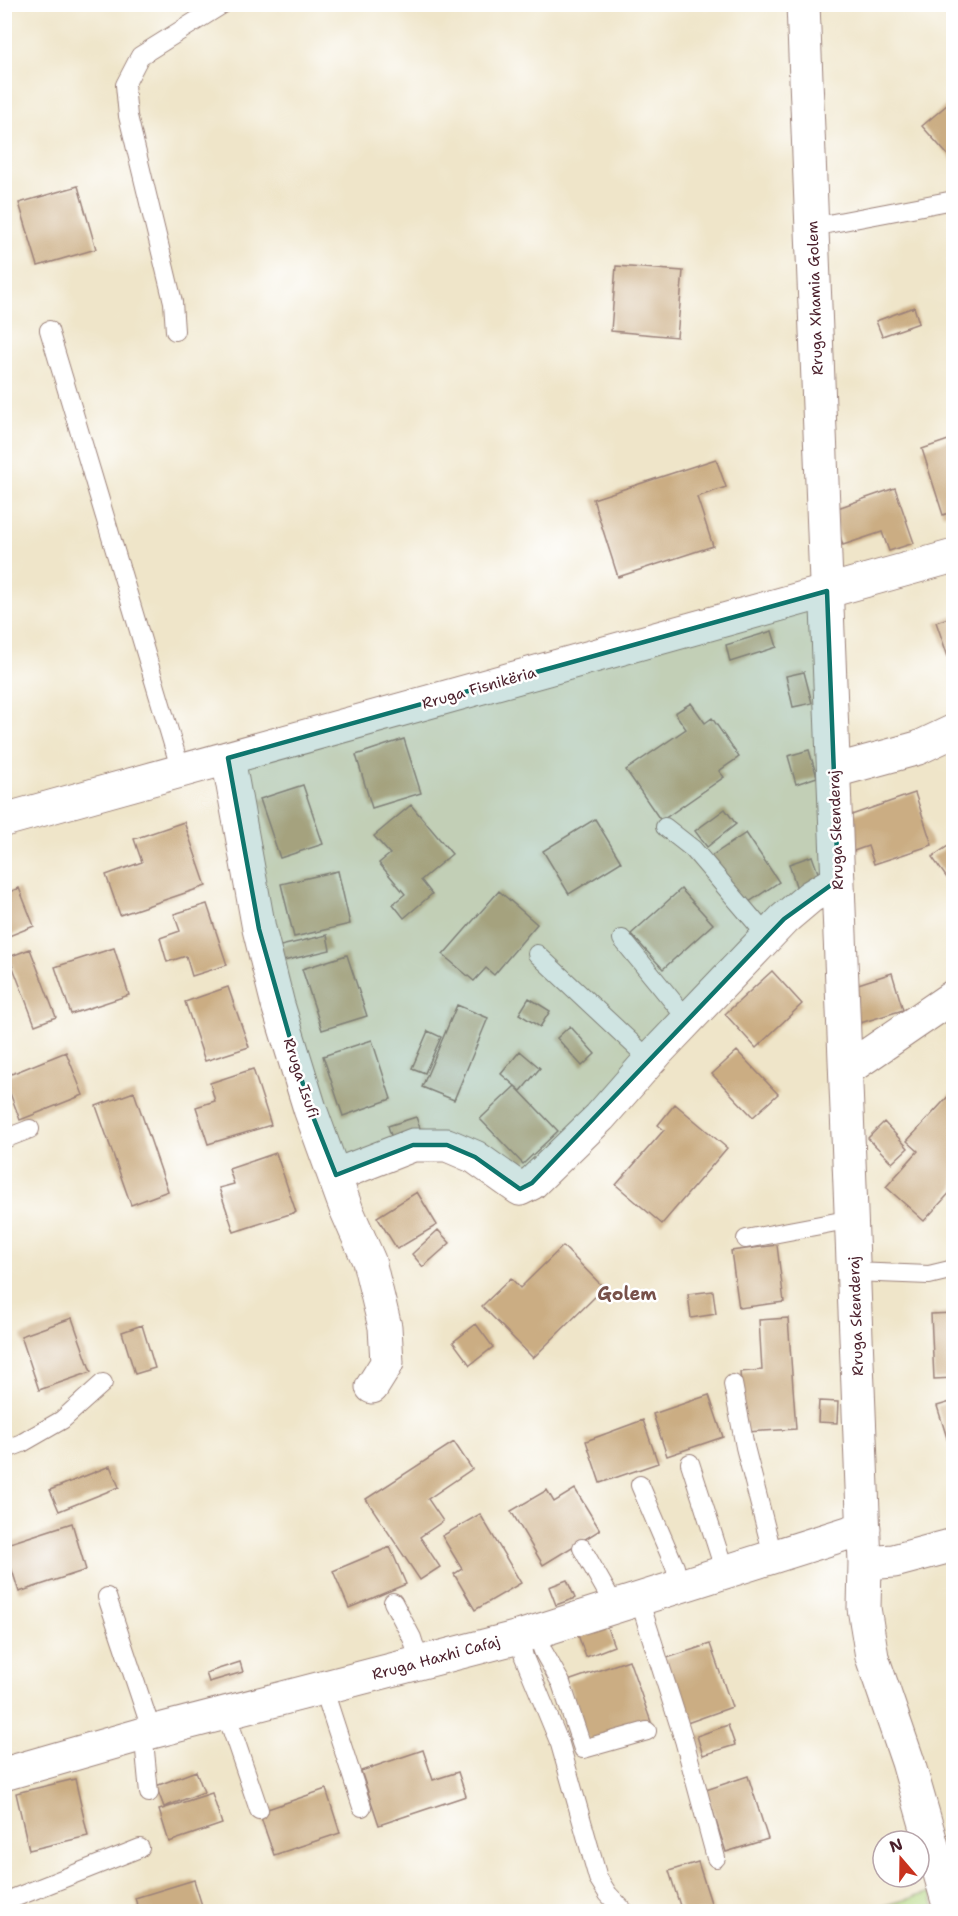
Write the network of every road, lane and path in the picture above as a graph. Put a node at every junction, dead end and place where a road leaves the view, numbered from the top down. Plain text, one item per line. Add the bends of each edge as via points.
1 (223, 4) edge
2 (803, 4) edge
3 (954, 200) edge
4 (812, 226) junction
5 (50, 330) dead end
6 (176, 331) dead end
7 (954, 556) edge
8 (827, 591) junction
9 (954, 731) edge
10 (228, 758) junction
11 (182, 771) junction
12 (834, 771) junction
13 (4, 820) edge
14 (665, 827) dead end
15 (838, 880) junction
16 (768, 937) junction
17 (622, 939) dead end
18 (537, 954) dead end
19 (954, 996) edge
20 (688, 1020) junction
21 (650, 1060) junction
22 (846, 1070) junction
23 (30, 1129) dead end
24 (4, 1139) edge
25 (336, 1175) junction
26 (852, 1220) junction
27 (746, 1239) dead end
28 (954, 1269) edge
29 (854, 1272) junction
30 (103, 1383) dead end
31 (733, 1384) dead end
32 (372, 1387) dead end
33 (4, 1450) edge
34 (690, 1463) dead end
35 (640, 1485) dead end
36 (864, 1528) junction
37 (954, 1545) edge
38 (582, 1548) dead end
39 (773, 1556) junction
40 (866, 1563) junction
41 (725, 1572) junction
42 (679, 1586) junction
43 (107, 1597) dead end
44 (393, 1602) dead end
45 (625, 1603) junction
46 (528, 1634) junction
47 (420, 1663) junction
48 (323, 1687) junction
49 (226, 1713) junction
50 (647, 1731) dead end
51 (146, 1733) junction
52 (4, 1774) edge
53 (149, 1793) dead end
54 (362, 1806) dead end
55 (259, 1810) dead end
56 (140, 1848) dead end
57 (716, 1858) dead end
58 (4, 1902) edge
59 (625, 1911) edge
60 (951, 1911) edge

1 - 6 lane via 140,56 125,85 128,116
2 - 4 street, Rruga Xhamia Golem
3 - 4 lane
4 - 8 street, Rruga Xhamia Golem
5 - 11 lane
7 - 8 street, Rruga Fisnikëria
8 - 10 street, Rruga Fisnikëria
8 - 12 street, Rruga Skenderaj
9 - 12 street via 918,748
10 - 11 street, Rruga Fisnikëria
10 - 25 street, Rruga Isufi via 261,940 310,1109
11 - 13 street, Rruga Fisnikëria
12 - 15 street, Rruga Skenderaj
14 - 16 lane via 693,849
15 - 16 street via 810,897
15 - 22 street, Rruga Skenderaj
16 - 20 street
17 - 20 lane
18 - 21 lane
19 - 22 street
20 - 21 street
21 - 25 street via 600,1117 532,1183 520,1189 475,1157 447,1145 413,1145
22 - 26 street, Rruga Skenderaj
23 - 24 lane
25 - 32 street, Rruga Isufi via 369,1261 385,1327 387,1363
26 - 27 lane
26 - 29 street, Rruga Skenderaj
28 - 29 lane via 929,1275
29 - 36 street, Rruga Skenderaj
30 - 33 lane via 62,1420
31 - 39 lane
34 - 41 lane
35 - 42 lane
36 - 39 street, Rruga Haxhi Cafaj
36 - 40 street, Rruga Skenderaj
37 - 40 street via 894,1561
38 - 45 lane via 608,1594
39 - 41 street, Rruga Haxhi Cafaj
40 - 60 street, Rruga Skenderaj via 864,1608 872,1657 908,1762
41 - 42 street, Rruga Haxhi Cafaj
42 - 45 street, Rruga Haxhi Cafaj
43 - 51 lane
44 - 47 lane
45 - 46 street, Rruga Haxhi Cafaj
45 - 57 lane via 684,1740
46 - 47 street, Rruga Haxhi Cafaj
46 - 50 lane via 561,1683 583,1749
46 - 59 lane via 524,1656 560,1744 598,1878
47 - 48 street, Rruga Haxhi Cafaj
48 - 49 street, Rruga Haxhi Cafaj
48 - 54 lane
49 - 51 street, Rruga Haxhi Cafaj
49 - 55 lane
51 - 52 street, Rruga Haxhi Cafaj
51 - 53 lane
56 - 58 lane

